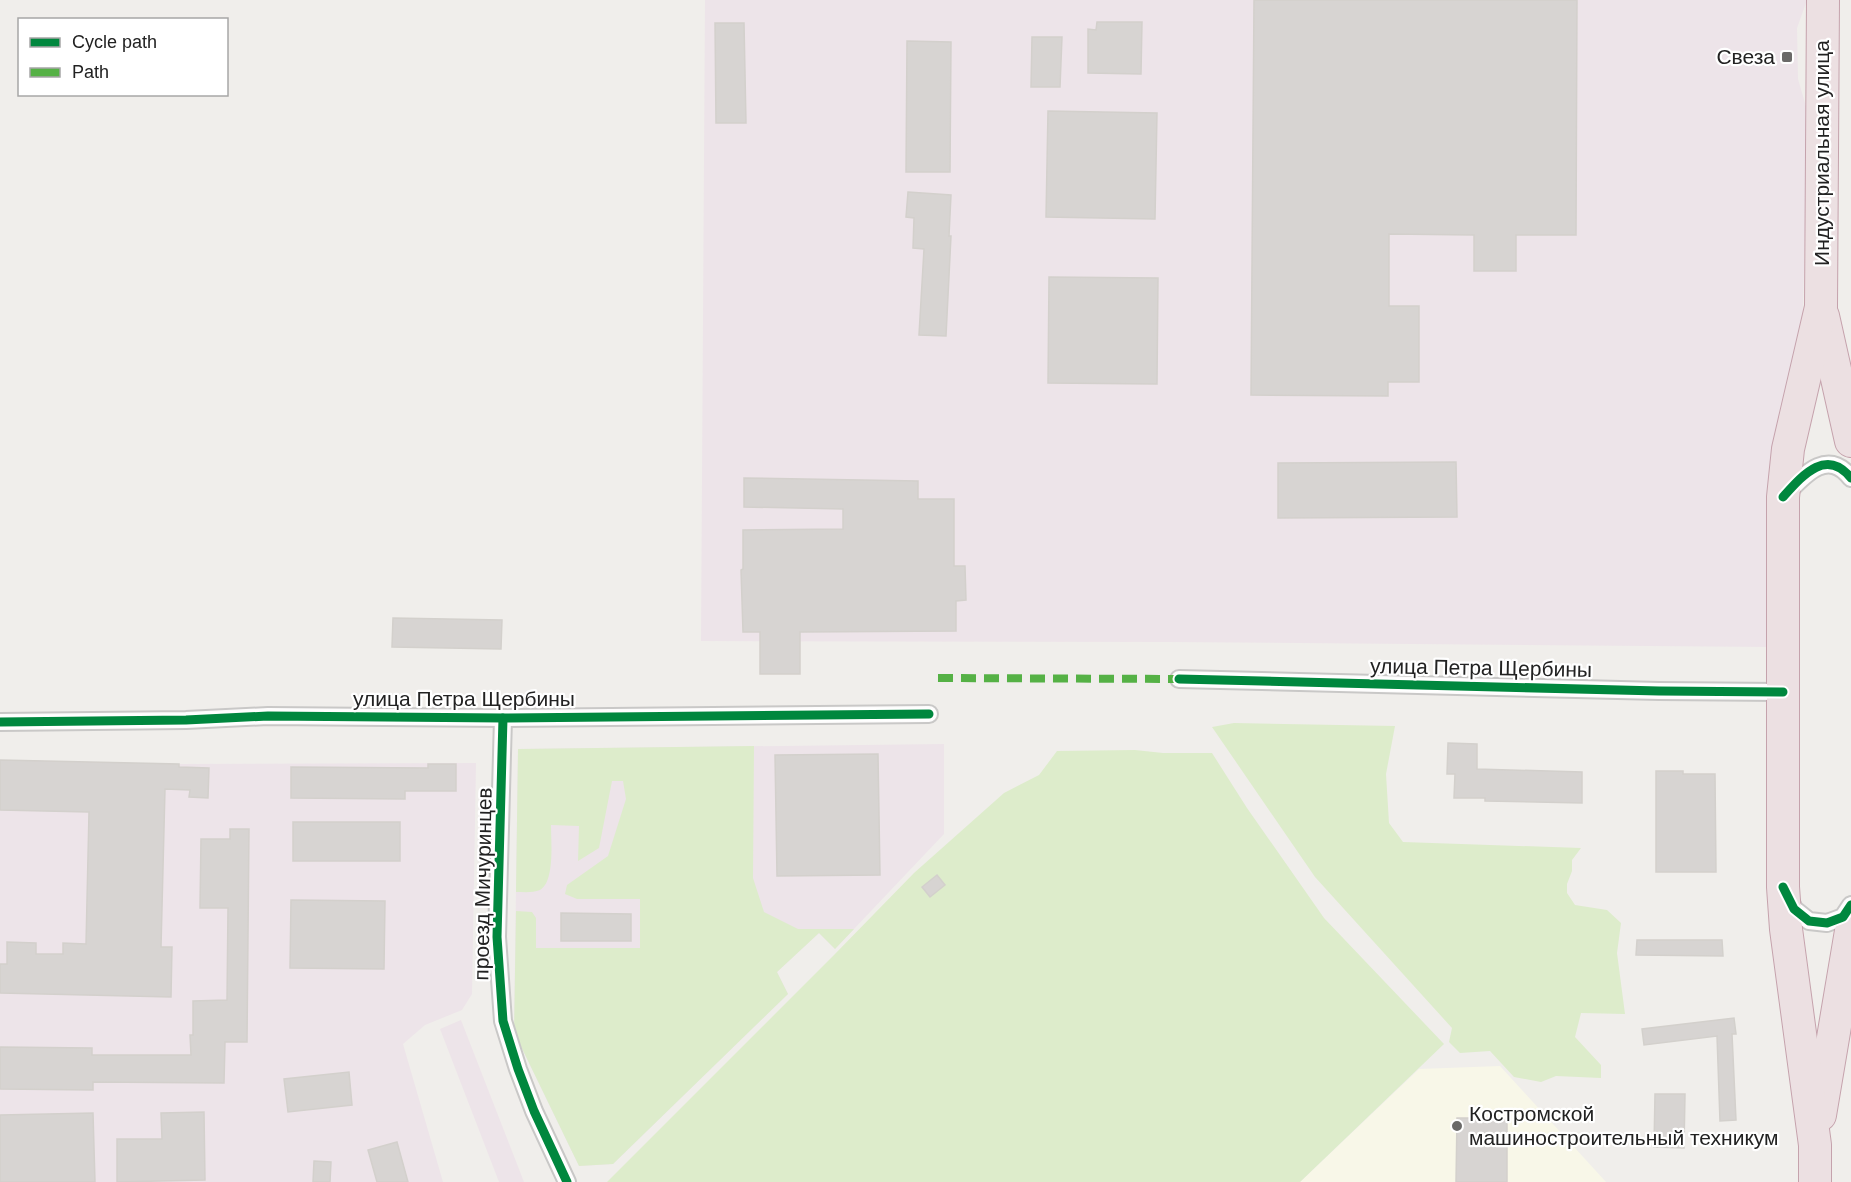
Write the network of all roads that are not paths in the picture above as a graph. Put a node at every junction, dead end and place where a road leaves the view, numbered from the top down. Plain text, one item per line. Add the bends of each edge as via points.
1 (1823, 0) edge
2 (1821, 307) junction
3 (1851, 441) edge
4 (1851, 478) edge
5 (1783, 496) junction
6 (1179, 679) dead end
7 (1783, 692) junction
8 (929, 714) dead end
9 (503, 718) junction
10 (0, 722) edge
11 (1783, 887) junction
12 (1851, 904) edge
13 (1851, 931) edge
14 (1814, 1169) edge
15 (567, 1182) edge

1 - 2 highway, Индустриальная улица
2 - 3 highway, Индустриальная улица
2 - 5 highway, Индустриальная улица via 1788,449
4 - 5 street via 1843,468 1826,464 1811,469
5 - 7 highway, Индустриальная улица
6 - 7 street, улица Петра Щербины
7 - 11 highway, Индустриальная улица
8 - 9 street, улица Петра Щербины
9 - 10 street, улица Петра Щербины via 268,716
9 - 15 street, проезд Мичуринцев via 497,937 503,1021 534,1111
11 - 12 street via 1794,909 1809,921 1827,923 1844,917
11 - 14 highway, Индустриальная улица
13 - 14 highway, Индустриальная улица

